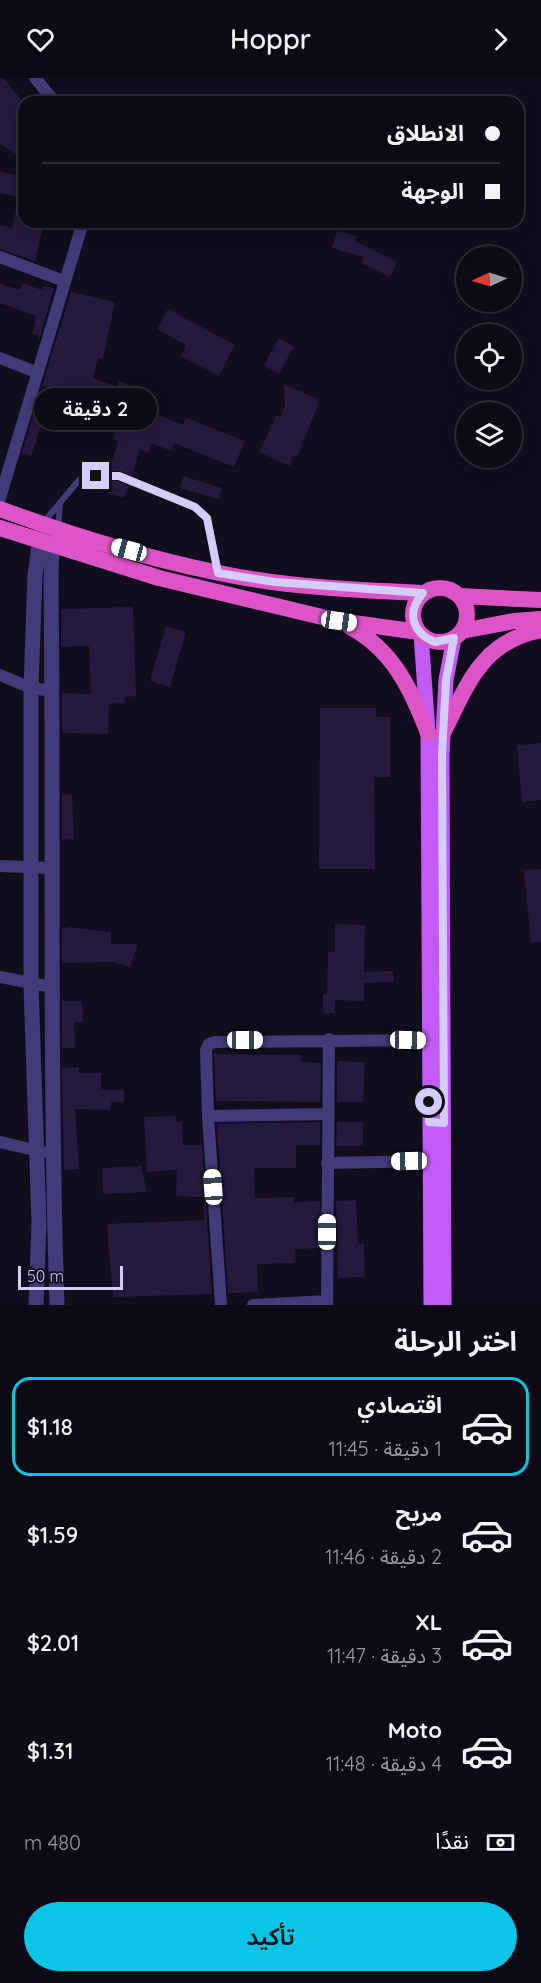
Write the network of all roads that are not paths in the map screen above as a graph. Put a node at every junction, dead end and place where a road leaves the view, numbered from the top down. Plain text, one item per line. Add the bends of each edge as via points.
1 (35, 78) edge
2 (50, 96) edge
3 (81, 228) edge
4 (0, 257) edge
5 (64, 281) junction
6 (0, 358) edge
7 (36, 372) junction
8 (0, 498) edge
9 (60, 504) junction
10 (0, 509) edge
11 (0, 528) edge
12 (48, 535) junction
13 (218, 573) junction
14 (423, 593) junction
15 (459, 596) junction
16 (541, 600) edge
17 (541, 619) edge
18 (339, 621) junction
19 (541, 630) edge
20 (420, 633) junction
21 (458, 634) junction
22 (0, 675) edge
23 (32, 688) junction
24 (52, 691) junction
25 (435, 733) junction
26 (0, 866) edge
27 (31, 867) junction
28 (50, 868) junction
29 (0, 977) edge
30 (31, 985) junction
31 (52, 987) junction
32 (329, 1039) junction
33 (428, 1040) junction
34 (328, 1114) junction
35 (208, 1116) junction
36 (436, 1123) junction
37 (0, 1142) edge
38 (35, 1151) junction
39 (51, 1153) junction
40 (430, 1161) junction
41 (327, 1163) junction
42 (54, 1211) junction
43 (39, 1216) junction
44 (327, 1303) edge
45 (36, 1305) edge
46 (57, 1305) edge
47 (221, 1305) edge
48 (253, 1305) edge
49 (431, 1305) edge
50 (444, 1305) edge

1 - 2 street
3 - 5 street
4 - 5 street
5 - 7 street
6 - 7 street
7 - 8 street
9 - 12 lane
9 - 12 lane
9 - 13 lane via 79,480 107,475 119,476 195,507 207,518
10 - 12 highway
11 - 12 highway
12 - 13 highway
12 - 18 highway via 159,578
12 - 23 street via 35,575
12 - 24 street
13 - 14 highway via 285,583
14 - 15 highway via 441,587
14 - 20 highway via 412,616
15 - 16 highway
15 - 21 highway via 467,613
17 - 21 highway
18 - 20 highway
18 - 25 highway via 368,636 386,653
19 - 25 highway via 500,644 474,672
20 - 21 highway via 435,642
20 - 25 main road
21 - 25 main road
22 - 23 street
23 - 24 street
23 - 27 street
24 - 28 street
25 - 33 main road
25 - 36 main road
26 - 27 street
27 - 28 street
27 - 30 street
28 - 31 street
29 - 30 street
30 - 31 street
30 - 38 street
31 - 39 street
32 - 33 street
32 - 34 street
32 - 35 street via 224,1040 209,1044
33 - 36 main road
34 - 35 street
34 - 41 street
35 - 47 street
36 - 40 main road
36 - 50 main road
37 - 38 street
38 - 39 street
38 - 43 street
39 - 42 street
40 - 41 street
40 - 49 main road
41 - 44 street
42 - 43 street
42 - 46 street
43 - 45 street
44 - 48 street

